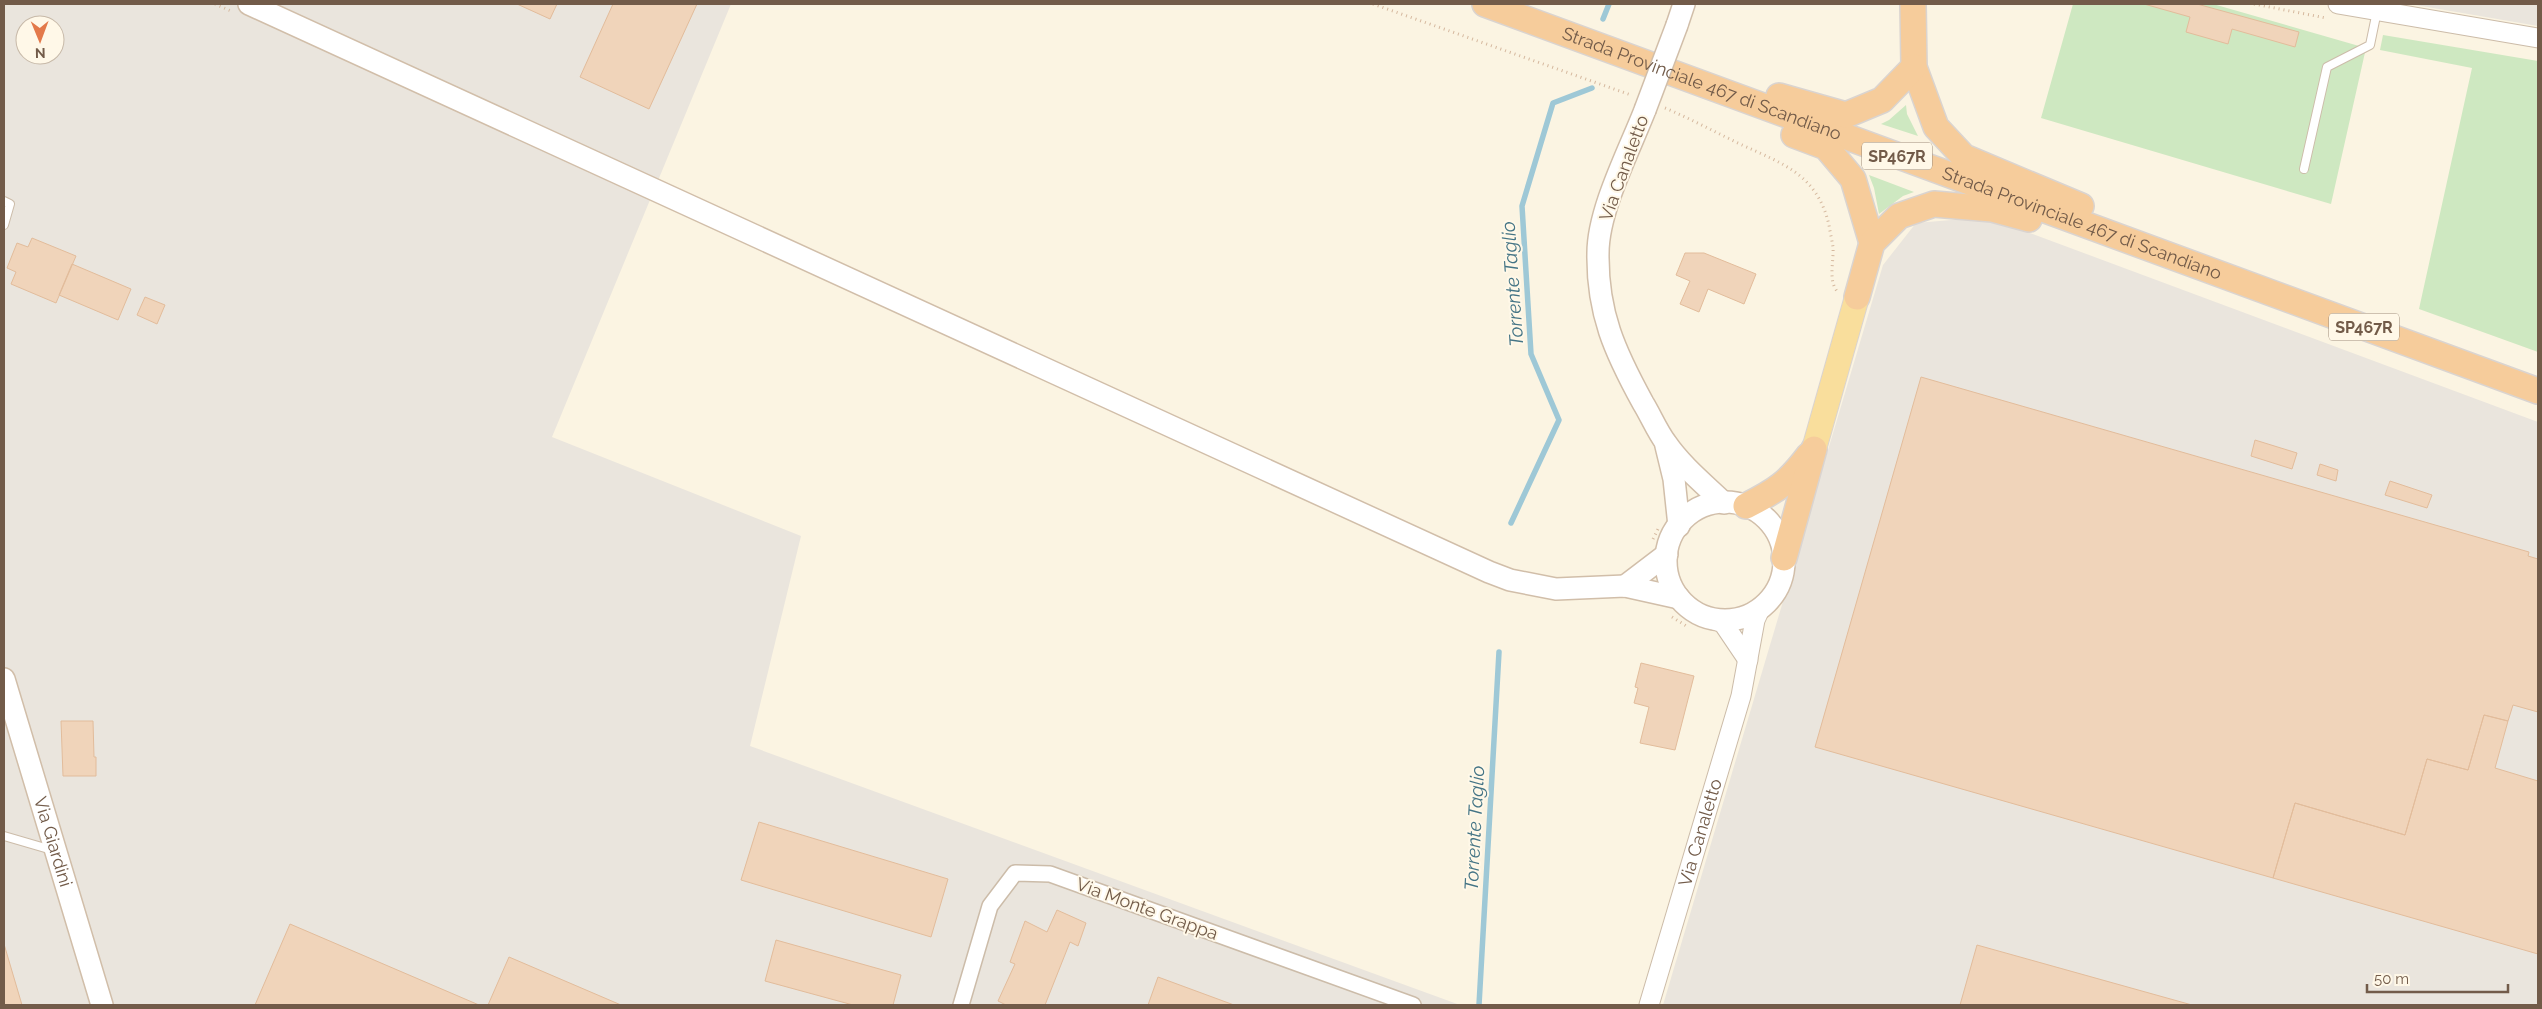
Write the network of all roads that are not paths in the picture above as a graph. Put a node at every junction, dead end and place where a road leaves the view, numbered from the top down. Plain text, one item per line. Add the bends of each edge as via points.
1 (249, 4) edge
2 (1485, 4) edge
3 (1684, 4) edge
4 (1913, 4) edge
5 (2338, 4) edge
6 (2376, 11) junction
7 (2538, 38) edge
8 (1605, 48) junction
9 (1914, 67) junction
10 (2304, 168) dead end
11 (4, 202) edge
12 (4, 225) edge
13 (1872, 243) junction
14 (2189, 263) junction
15 (1857, 297) joint
16 (2538, 391) edge
17 (1666, 443) junction
18 (1814, 450) junction
19 (1735, 504) junction
20 (1679, 526) junction
21 (1667, 554) junction
22 (1784, 558) junction
23 (1625, 586) junction
24 (1679, 598) junction
25 (1760, 609) junction
26 (1704, 616) junction
27 (1748, 660) junction
28 (4, 679) edge
29 (4, 836) edge
30 (56, 851) junction
31 (102, 1005) edge
32 (961, 1005) edge
33 (1413, 1005) edge
34 (1649, 1005) edge

1 - 23 main road via 1489,572 1510,580 1556,589
2 - 8 highway, Strada Provinciale 467 di Scandiano / SP467R
3 - 17 main road, Via Canaletto, bridge via 1604,214 1598,252 1608,333
4 - 9 highway
5 - 6 street
6 - 7 street
6 - 10 lane via 2370,45 2327,67
8 - 9 highway via 1846,115 1882,100
8 - 13 highway via 1714,105 1826,147 1853,179
8 - 14 highway, Strada Provinciale 467 di Scandiano / SP467R
9 - 14 highway via 1936,127 1964,157 2081,206
11 - 12 lane via 10,204
13 - 14 highway via 1899,216 1934,204 1992,209
13 - 15 highway
14 - 16 highway, Strada Provinciale 467 di Scandiano / SP467R
15 - 18 main road
17 - 19 main road, Via Canaletto via 1694,476
17 - 20 main road, Via Canaletto
18 - 19 highway via 1794,476 1775,492
18 - 22 highway
19 - 20 main road via 1694,512
19 - 22 main road via 1756,511 1773,526 1783,547
20 - 21 main road
21 - 23 main road
21 - 24 main road via 1669,577
22 - 25 main road via 1781,581
23 - 24 main road
24 - 26 main road
25 - 26 main road via 1739,619
25 - 27 street, Via Canaletto via 1754,620
26 - 27 street via 1723,623
27 - 34 street, Via Canaletto via 1741,696
28 - 30 main road, Via Giardini
29 - 30 lane
30 - 31 main road, Via Giardini
32 - 33 street, Via Monte Grappa via 990,906 1015,873 1050,874

